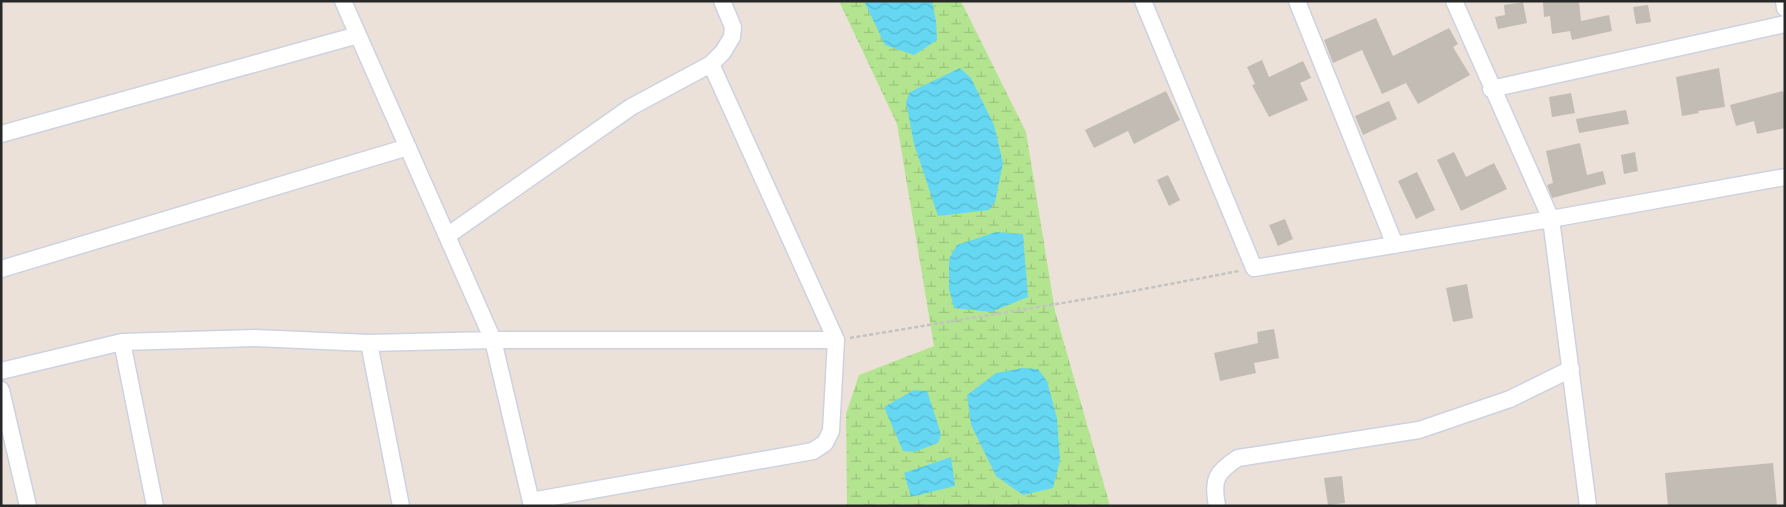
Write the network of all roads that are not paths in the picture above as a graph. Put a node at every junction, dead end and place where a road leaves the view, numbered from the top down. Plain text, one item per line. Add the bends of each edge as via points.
1 (343, 1) edge
2 (722, 1) edge
3 (1143, 1) edge
4 (1297, 1) edge
5 (1454, 1) edge
6 (1784, 1) edge
7 (1785, 8) edge
8 (1785, 24) edge
9 (358, 35) junction
10 (711, 64) junction
11 (1491, 89) junction
12 (1, 134) edge
13 (408, 147) junction
14 (1785, 176) edge
15 (1551, 219) junction
16 (447, 236) junction
17 (1395, 245) junction
18 (1, 269) edge
19 (493, 340) junction
20 (836, 340) junction
21 (122, 342) junction
22 (369, 343) junction
23 (1570, 369) junction
24 (1, 371) edge
25 (1, 390) edge
26 (531, 503) edge
27 (28, 506) edge
28 (155, 506) edge
29 (400, 506) edge
30 (1217, 506) edge
31 (1588, 506) edge

1 - 9 street
2 - 10 street via 733,27 732,37
3 - 17 street via 1254,268
4 - 17 street
5 - 11 street
6 - 7 street
8 - 11 street
9 - 12 street
9 - 13 street
10 - 16 street via 631,107
10 - 20 street
11 - 15 street
13 - 16 street
13 - 18 street
14 - 15 street
15 - 17 street
15 - 23 street
16 - 19 street
19 - 20 street
19 - 22 street
19 - 26 street
20 - 26 street via 831,430 826,443 813,451
21 - 22 street via 255,338
21 - 24 street
21 - 28 street
22 - 29 street
23 - 30 street via 1510,399 1419,430 1238,458 1224,467 1215,480
23 - 31 street
25 - 27 street

